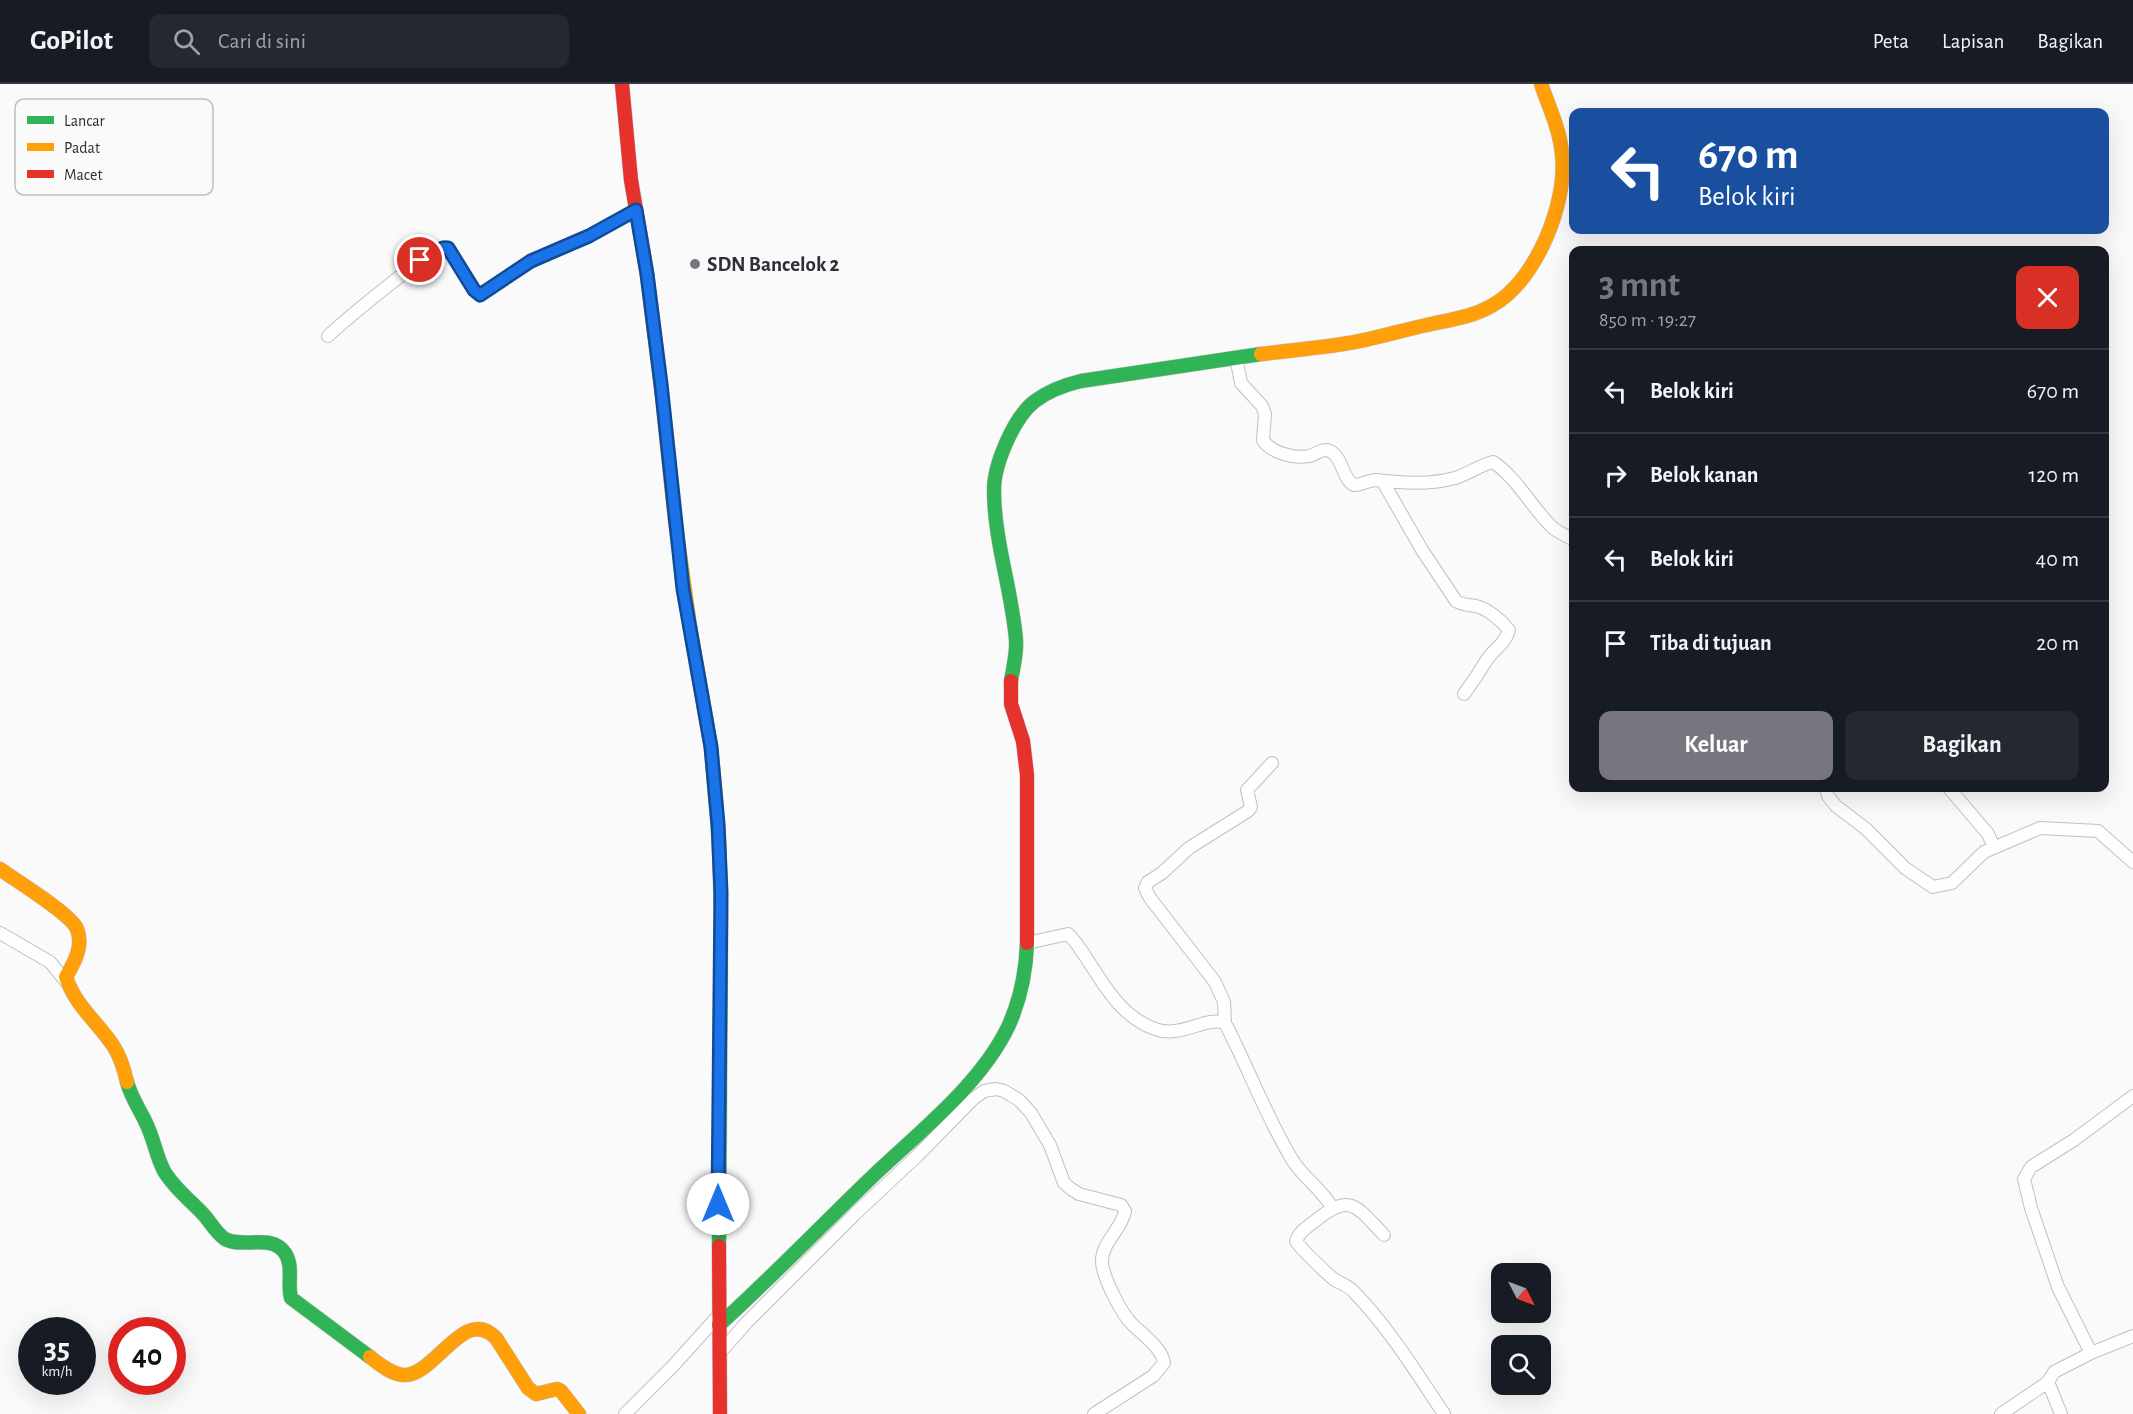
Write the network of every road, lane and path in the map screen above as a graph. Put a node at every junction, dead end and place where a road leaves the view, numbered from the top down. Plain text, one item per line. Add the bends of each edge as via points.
1 (622, 84) edge
2 (1541, 84) edge
3 (636, 210) junction
4 (328, 336) dead end
5 (1238, 364) junction
6 (1383, 482) junction
7 (1569, 538) edge
8 (1464, 693) dead end
9 (1272, 763) dead end
10 (1827, 792) edge
11 (1952, 792) edge
12 (1994, 847) junction
13 (2133, 862) edge
14 (0, 869) edge
15 (0, 933) edge
16 (1030, 943) junction
17 (68, 984) junction
18 (1225, 1023) junction
19 (2133, 1096) edge
20 (1332, 1207) junction
21 (1384, 1235) dead end
22 (719, 1323) junction
23 (2133, 1336) edge
24 (720, 1349) junction
25 (2091, 1353) junction
26 (2048, 1382) junction
27 (579, 1414) edge
28 (625, 1414) edge
29 (720, 1414) edge
30 (1094, 1414) edge
31 (1444, 1414) edge
32 (2001, 1414) edge
33 (2061, 1414) edge

1 - 3 street
2 - 5 street via 1561,146 1561,191 1551,228 1520,279 1501,300 1474,314
3 - 4 street via 531,261 480,295 451,250 445,247 420,260
3 - 22 street via 661,384 686,610 711,747 719,840
5 - 6 street via 1241,383 1262,406 1263,440 1270,448 1299,456 1329,451 1350,484
5 - 16 street via 1057,387 1023,414 1001,454 994,489 1016,641 1011,705 1024,749
6 - 7 street via 1455,478 1493,462 1550,526
6 - 8 street via 1456,601 1489,612 1509,630
9 - 18 street via 1247,790 1251,805 1248,811 1196,842 1145,888 1215,982 1224,1002
10 - 12 street via 1836,806 1905,868 1930,885 1952,884
11 - 12 street via 1988,834
12 - 13 street via 2040,828 2093,830 2102,833
14 - 17 street via 68,918 77,929 78,956 66,978
15 - 17 street via 50,962
16 - 18 street via 1065,934 1071,937 1116,1002 1158,1030 1179,1032 1214,1022
16 - 22 street via 1017,1006 994,1050 979,1069 811,1238
17 - 27 street via 79,1005 118,1055 164,1171 227,1240 269,1242 283,1250 289,1258 291,1298 398,1374 405,1375 425,1364 472,1330 485,1328 526,1388 536,1394 557,1389
18 - 20 street via 1293,1160
19 - 25 street via 2031,1167 2024,1179 2058,1287
20 - 21 street via 1351,1205
20 - 31 street via 1298,1236 1298,1245 1328,1274 1350,1287 1377,1316
22 - 24 street
22 - 28 street
23 - 25 street
24 - 29 street
24 - 30 street via 972,1099 996,1089 1019,1100 1031,1113 1071,1189 1121,1206 1125,1211 1107,1244 1103,1264 1107,1281 1126,1317 1160,1352 1164,1363 1154,1377
25 - 26 street via 2054,1372
26 - 32 street
26 - 33 street

